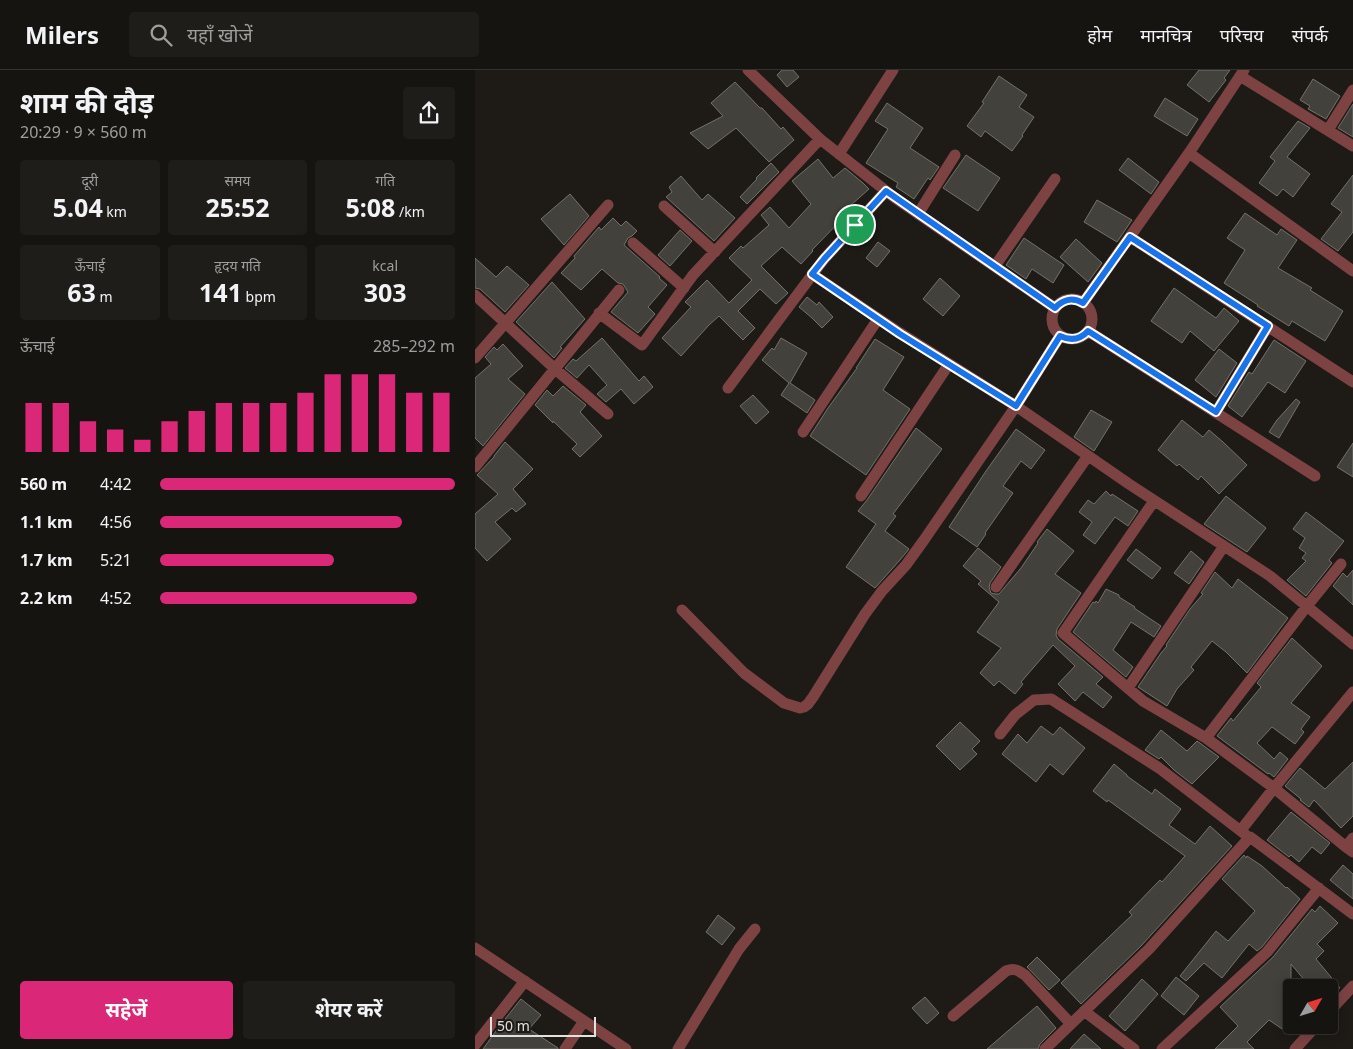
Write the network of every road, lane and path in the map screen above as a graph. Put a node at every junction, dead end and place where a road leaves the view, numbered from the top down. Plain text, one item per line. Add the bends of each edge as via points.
1 (748, 70) edge
2 (893, 70) edge
3 (1242, 73) edge
4 (1353, 90) edge
5 (1328, 130) junction
6 (820, 140) junction
7 (1353, 146) edge
8 (1189, 153) junction
9 (839, 154) junction
10 (955, 155) dead end
11 (1055, 179) dead end
12 (886, 191) junction
13 (608, 205) dead end
14 (664, 206) dead end
15 (918, 214) junction
16 (1130, 237) junction
17 (633, 243) dead end
18 (715, 252) junction
19 (995, 266) junction
20 (1352, 269) edge
21 (812, 274) junction
22 (685, 288) junction
23 (619, 290) dead end
24 (475, 294) edge
25 (1083, 303) junction
26 (1055, 308) junction
27 (599, 312) junction
28 (877, 318) junction
29 (506, 322) junction
30 (1268, 326) junction
31 (1088, 331) junction
32 (1060, 336) junction
33 (475, 358) edge
34 (949, 364) junction
35 (554, 368) junction
36 (1353, 382) edge
37 (728, 388) dead end
38 (1016, 406) junction
39 (1216, 412) junction
40 (608, 414) dead end
41 (803, 432) dead end
42 (1088, 456) junction
43 (475, 467) edge
44 (1315, 476) dead end
45 (861, 496) dead end
46 (1154, 501) junction
47 (1224, 546) junction
48 (1341, 564) dead end
49 (996, 587) dead end
50 (1307, 606) junction
51 (682, 610) dead end
52 (1353, 644) edge
53 (1128, 688) junction
54 (1353, 692) edge
55 (999, 734) dead end
56 (1206, 738) junction
57 (1274, 788) junction
58 (1245, 834) junction
59 (1351, 846) edge
60 (1319, 888) junction
61 (1353, 914) edge
62 (755, 929) dead end
63 (475, 948) edge
64 (525, 981) junction
65 (1353, 986) edge
66 (1338, 1002) edge
67 (1084, 1011) junction
68 (953, 1016) dead end
69 (584, 1021) junction
70 (1071, 1024) junction
71 (1309, 1034) edge
72 (475, 1045) edge
73 (565, 1049) edge
74 (625, 1049) edge
75 (678, 1049) edge
76 (1045, 1049) edge
77 (1134, 1049) edge
78 (1162, 1049) edge
79 (1295, 1049) edge

1 - 6 street
2 - 9 street
3 - 5 street
3 - 8 street
4 - 5 street
5 - 7 street
6 - 9 street
6 - 18 street
8 - 16 street
8 - 20 street
9 - 12 street
10 - 15 street
11 - 19 street
12 - 15 street
12 - 21 street
13 - 29 street
14 - 18 street
15 - 19 street
16 - 25 street
16 - 30 street
17 - 22 street
18 - 22 street
19 - 26 street
21 - 28 street
21 - 37 street
22 - 27 street via 642,345
23 - 27 street
24 - 29 street
25 - 26 street via 1065,300
25 - 31 street via 1091,313
26 - 32 street via 1053,326
27 - 35 street
28 - 34 street
28 - 41 street
29 - 33 street
29 - 35 street
30 - 36 street
30 - 39 street
31 - 32 street via 1079,338
31 - 39 street
32 - 38 street
34 - 38 street
34 - 45 street
35 - 40 street
35 - 43 street
38 - 42 street
38 - 51 street via 906,565 865,614 804,707 784,702 751,679
39 - 44 street
42 - 46 street
42 - 49 street
46 - 47 street
46 - 53 street via 1063,633
47 - 50 street via 1270,576
47 - 53 street
48 - 50 street
50 - 52 street
50 - 56 street
53 - 56 street via 1143,701
54 - 57 street
55 - 58 street via 1034,700 1051,699 1159,768
56 - 57 street
57 - 58 street
57 - 59 street
58 - 60 street
58 - 67 street via 1149,949
60 - 61 street
60 - 78 street via 1267,952
62 - 75 street via 739,949
63 - 64 street
64 - 69 street
64 - 72 street
65 - 66 street
67 - 70 street
67 - 77 street
68 - 70 street via 1005,971 1012,969 1025,975
69 - 73 street
69 - 74 street
70 - 76 street
71 - 79 street

